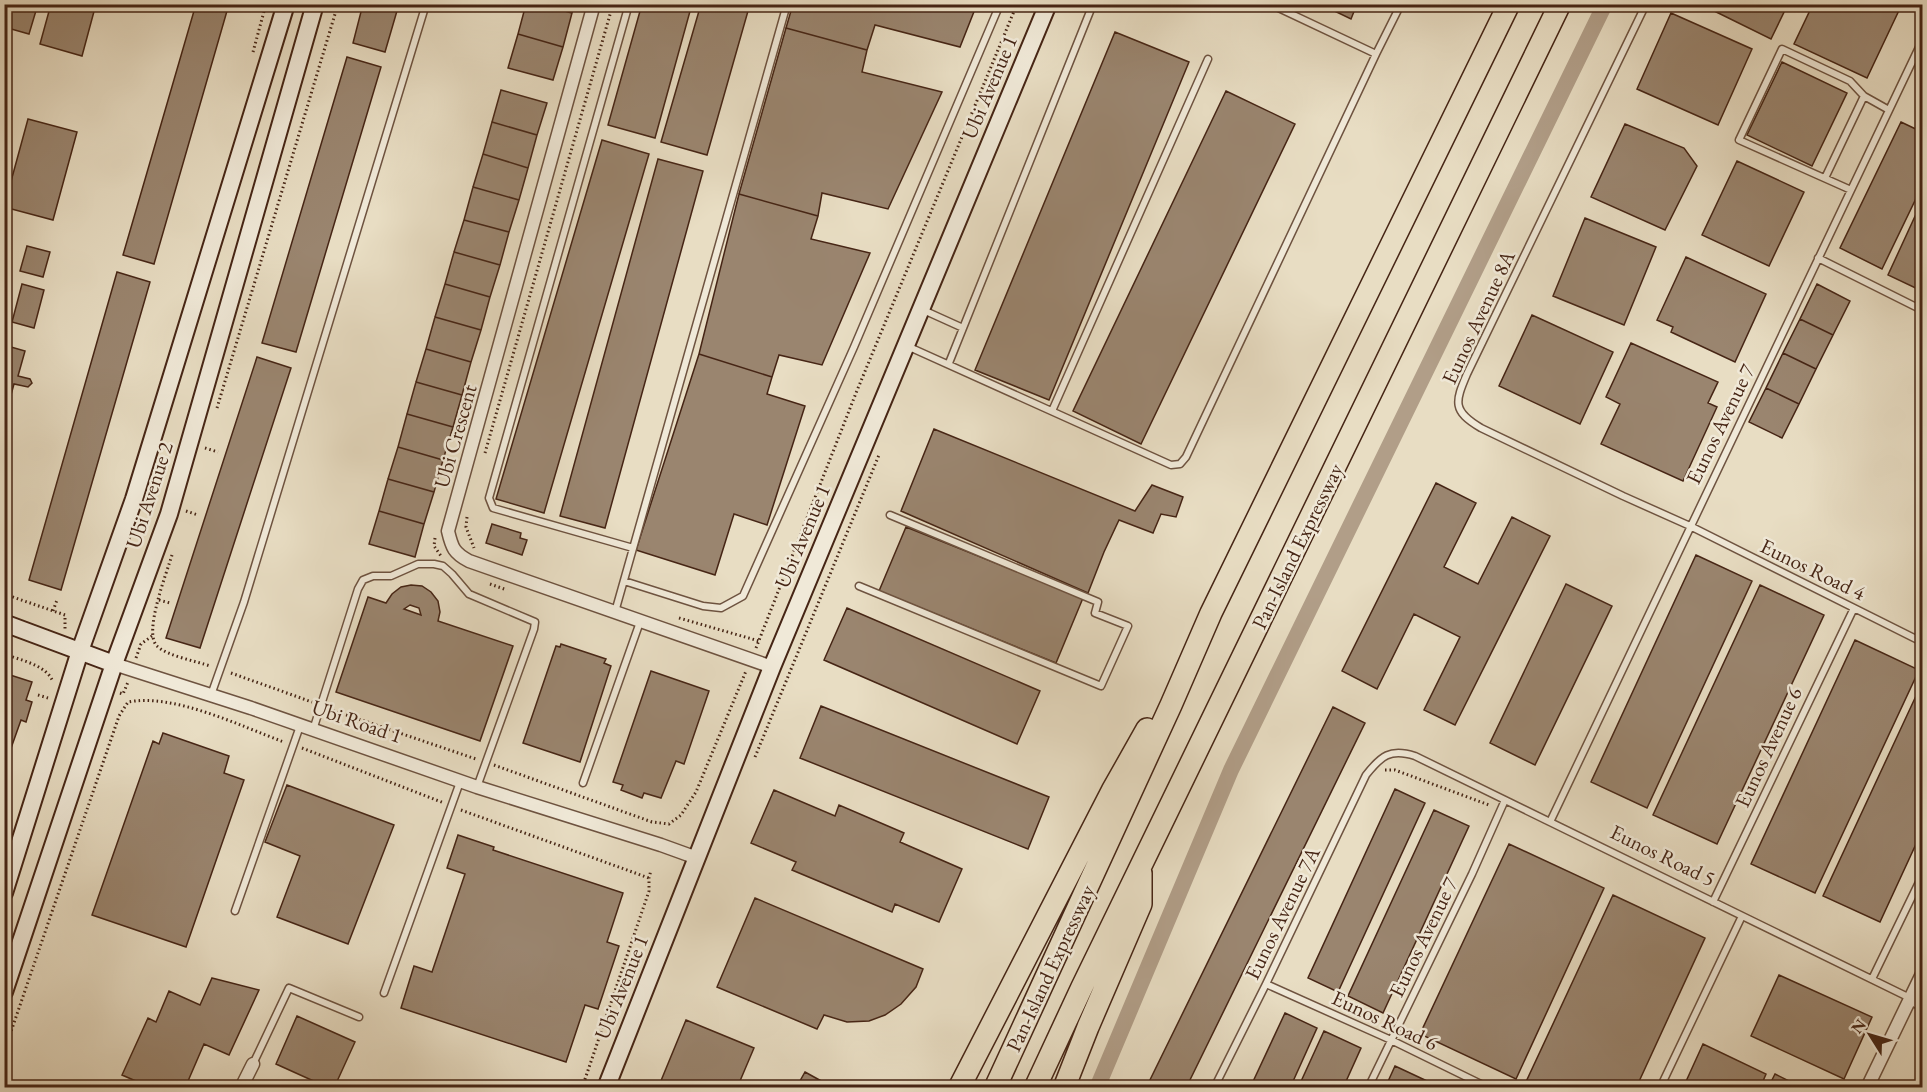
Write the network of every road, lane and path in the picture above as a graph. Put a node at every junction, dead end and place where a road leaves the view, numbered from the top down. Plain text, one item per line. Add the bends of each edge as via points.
1 (286, 4) edge
2 (315, 4) edge
3 (338, 4) edge
4 (426, 4) edge
5 (594, 4) edge
6 (613, 4) edge
7 (629, 4) edge
8 (787, 4) edge
9 (1000, 4) edge
10 (1017, 4) edge
11 (1048, 4) edge
12 (1093, 4) edge
13 (1270, 4) edge
14 (1401, 4) edge
15 (1509, 4) edge
16 (1560, 4) edge
17 (1646, 4) edge
18 (1923, 41) edge
19 (1376, 54) junction
20 (1208, 59) dead end
21 (1864, 96) junction
22 (1889, 110) junction
23 (1825, 178) junction
24 (1851, 190) junction
25 (1818, 258) junction
26 (921, 309) junction
27 (1923, 310) edge
28 (963, 328) junction
29 (907, 345) junction
30 (949, 363) junction
31 (1052, 411) junction
32 (215, 416) dead end
33 (205, 448) dead end
34 (218, 452) dead end
35 (879, 454) dead end
36 (485, 455) dead end
37 (189, 501) dead end
38 (469, 507) dead end
39 (890, 514) dead end
40 (198, 515) dead end
41 (1690, 526) junction
42 (435, 528) dead end
43 (474, 548) dead end
44 (633, 548) junction
45 (172, 555) dead end
46 (445, 561) dead end
47 (624, 581) junction
48 (487, 583) dead end
49 (859, 586) dead end
50 (507, 590) dead end
51 (4, 594) edge
52 (57, 600) dead end
53 (159, 600) junction
54 (170, 603) dead end
55 (1854, 608) junction
56 (54, 611) junction
57 (615, 612) junction
58 (1211, 613) junction
59 (675, 617) dead end
60 (640, 622) junction
61 (4, 623) edge
62 (152, 636) junction
63 (65, 639) dead end
64 (759, 641) junction
65 (1923, 642) edge
66 (141, 644) dead end
67 (80, 651) junction
68 (4, 654) edge
69 (751, 660) junction
70 (114, 664) junction
71 (772, 667) junction
72 (221, 669) junction
73 (53, 679) dead end
74 (38, 695) dead end
75 (211, 695) junction
76 (50, 699) dead end
77 (321, 706) junction
78 (301, 725) junction
79 (313, 730) junction
80 (294, 745) junction
81 (1384, 755) joint
82 (486, 762) junction
83 (752, 762) dead end
84 (460, 781) junction
85 (583, 783) dead end
86 (477, 787) junction
87 (1505, 800) junction
88 (451, 806) junction
89 (1550, 822) junction
90 (697, 858) junction
91 (1141, 869) junction
92 (651, 870) dead end
93 (1923, 876) edge
94 (649, 878) junction
95 (4, 893) edge
96 (1713, 902) junction
97 (236, 912) dead end
98 (1742, 916) junction
99 (1923, 974) edge
100 (1872, 979) junction
101 (1266, 984) junction
102 (4, 992) edge
103 (384, 993) dead end
104 (1910, 998) junction
105 (1923, 1004) edge
106 (359, 1017) dead end
107 (1391, 1040) junction
108 (4, 1052) edge
109 (253, 1064) joint
110 (241, 1088) edge
111 (582, 1088) edge
112 (606, 1088) edge
113 (959, 1088) edge
114 (995, 1088) edge
115 (1035, 1088) edge
116 (1064, 1088) edge
117 (1214, 1088) edge
118 (1368, 1088) edge
119 (1489, 1088) edge
120 (1660, 1088) edge
121 (1867, 1088) edge

1 - 67 main road, Ubi Avenue 2 via 134,499
2 - 70 main road, Ubi Avenue 2 via 169,514
3 - 32 path
4 - 72 lane
5 - 57 street, Ubi Crescent via 448,531 456,554 470,561
6 - 36 path
7 - 44 lane via 489,498 493,508
8 - 44 lane
9 - 47 lane via 743,596 721,608 703,606
10 - 64 path via 856,393
11 - 26 main road, Ubi Avenue 1
12 - 28 lane
13 - 19 lane
14 - 19 lane
15 - 58 highway, Pan-Island Expressway
16 - 91 highway, Pan-Island Expressway
17 - 41 lane, Eunos Avenue 8A via 1467,374 1457,404 1464,417 1480,428
18 - 22 lane, Eunos Avenue 7
19 - 31 lane via 1180,464 1171,465
20 - 31 lane
21 - 22 lane
21 - 23 lane
21 - 23 lane via 1850,81 1782,49 1739,140
22 - 24 lane, Eunos Avenue 7
23 - 24 lane
24 - 25 lane, Eunos Avenue 7
25 - 27 lane
25 - 41 lane, Eunos Avenue 7
26 - 28 lane
26 - 29 main road, Ubi Avenue 1
28 - 30 lane
29 - 30 lane
29 - 71 main road, Ubi Avenue 1
30 - 31 lane
33 - 34 path
35 - 83 path
37 - 40 path via 186,511
38 - 43 path via 466,527
39 - 49 lane via 1098,602 1095,613 1128,626 1101,686
41 - 55 lane, Eunos Road 4
41 - 89 lane, Eunos Avenue 7
42 - 46 path via 434,546
44 - 47 lane
45 - 53 path
47 - 57 lane
48 - 50 path
51 - 56 path
52 - 56 path
53 - 54 path
53 - 62 path
55 - 65 lane, Eunos Road 4
55 - 96 lane, Eunos Avenue 6
56 - 63 path via 65,615
57 - 60 street, Ubi Crescent
58 - 113 highway via 1112,791
58 - 114 highway, Pan-Island Expressway
59 - 64 path
60 - 69 street, Ubi Crescent
60 - 85 lane
61 - 67 main road, Ubi Road 1
62 - 66 path
62 - 72 path via 156,646
64 - 69 path
67 - 70 main road, Ubi Road 1
67 - 95 main road, Ubi Avenue 2
68 - 73 path via 43,669
69 - 71 street, Ubi Crescent
69 - 82 path via 696,792 681,815 669,824 652,822
70 - 75 street, Ubi Road 1
70 - 102 main road, Ubi Avenue 2
71 - 90 main road, Ubi Avenue 1
72 - 75 lane
72 - 77 path
74 - 76 path
75 - 78 street, Ubi Road 1
77 - 79 lane
77 - 82 path
77 - 82 lane via 363,580 391,576 418,564 443,566 469,594 535,622
78 - 79 street, Ubi Road 1
78 - 80 lane
79 - 84 street, Ubi Road 1
80 - 88 path
80 - 97 lane
80 - 108 path via 179,704 159,700 128,702
81 - 87 lane, Eunos Road 5 via 1395,752 1415,756
81 - 101 lane, Eunos Avenue 7A via 1366,775
82 - 86 lane
84 - 86 street, Ubi Road 1
84 - 88 lane
86 - 90 street, Ubi Road 1
87 - 89 lane, Eunos Road 5
87 - 107 lane, Eunos Avenue 7
88 - 94 path
88 - 103 lane
89 - 96 lane, Eunos Road 5
90 - 112 main road, Ubi Avenue 1
91 - 115 highway, Pan-Island Expressway
91 - 116 highway via 1141,904
92 - 94 path
93 - 100 lane
94 - 111 path via 649,891
96 - 98 lane, Eunos Road 5
98 - 100 lane, Eunos Road 5
98 - 120 lane
99 - 104 street
100 - 104 lane, Eunos Road 5
101 - 107 lane, Eunos Road 6
101 - 117 lane, Eunos Avenue 7A
104 - 105 street, Eunos Road 5
104 - 121 street
106 - 109 lane via 289,988
107 - 118 lane, Eunos Avenue 7
107 - 119 lane, Eunos Road 6
109 - 110 street

